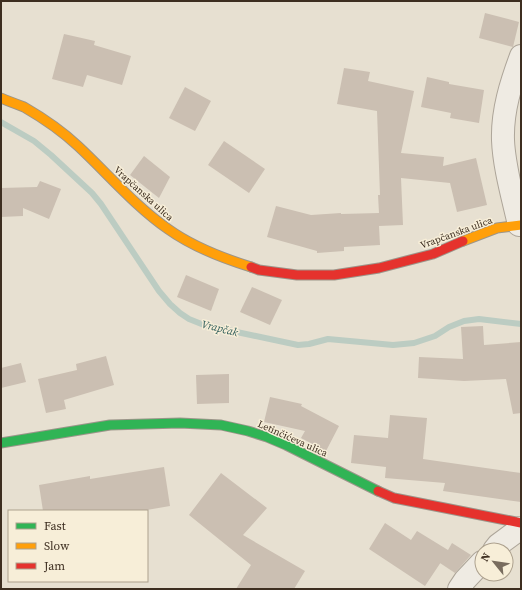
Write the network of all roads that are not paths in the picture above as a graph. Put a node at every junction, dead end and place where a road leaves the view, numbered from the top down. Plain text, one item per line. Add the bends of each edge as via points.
1 (521, 56) edge
2 (1, 98) edge
3 (520, 225) edge
4 (1, 443) edge
5 (521, 523) edge
6 (521, 528) edge
7 (503, 542) edge
8 (474, 570) edge
9 (458, 589) edge

1 - 3 street via 511,83 505,111 503,140 507,171
2 - 3 street, Vrapčanska ulica via 23,107 49,123 77,145 143,209 168,229 196,246 259,270 297,275 334,275 379,268 433,254 497,228
4 - 5 street, Letinčićeva ulica via 107,425 163,422 210,424 248,430 272,439 394,498
6 - 7 street
8 - 9 street

